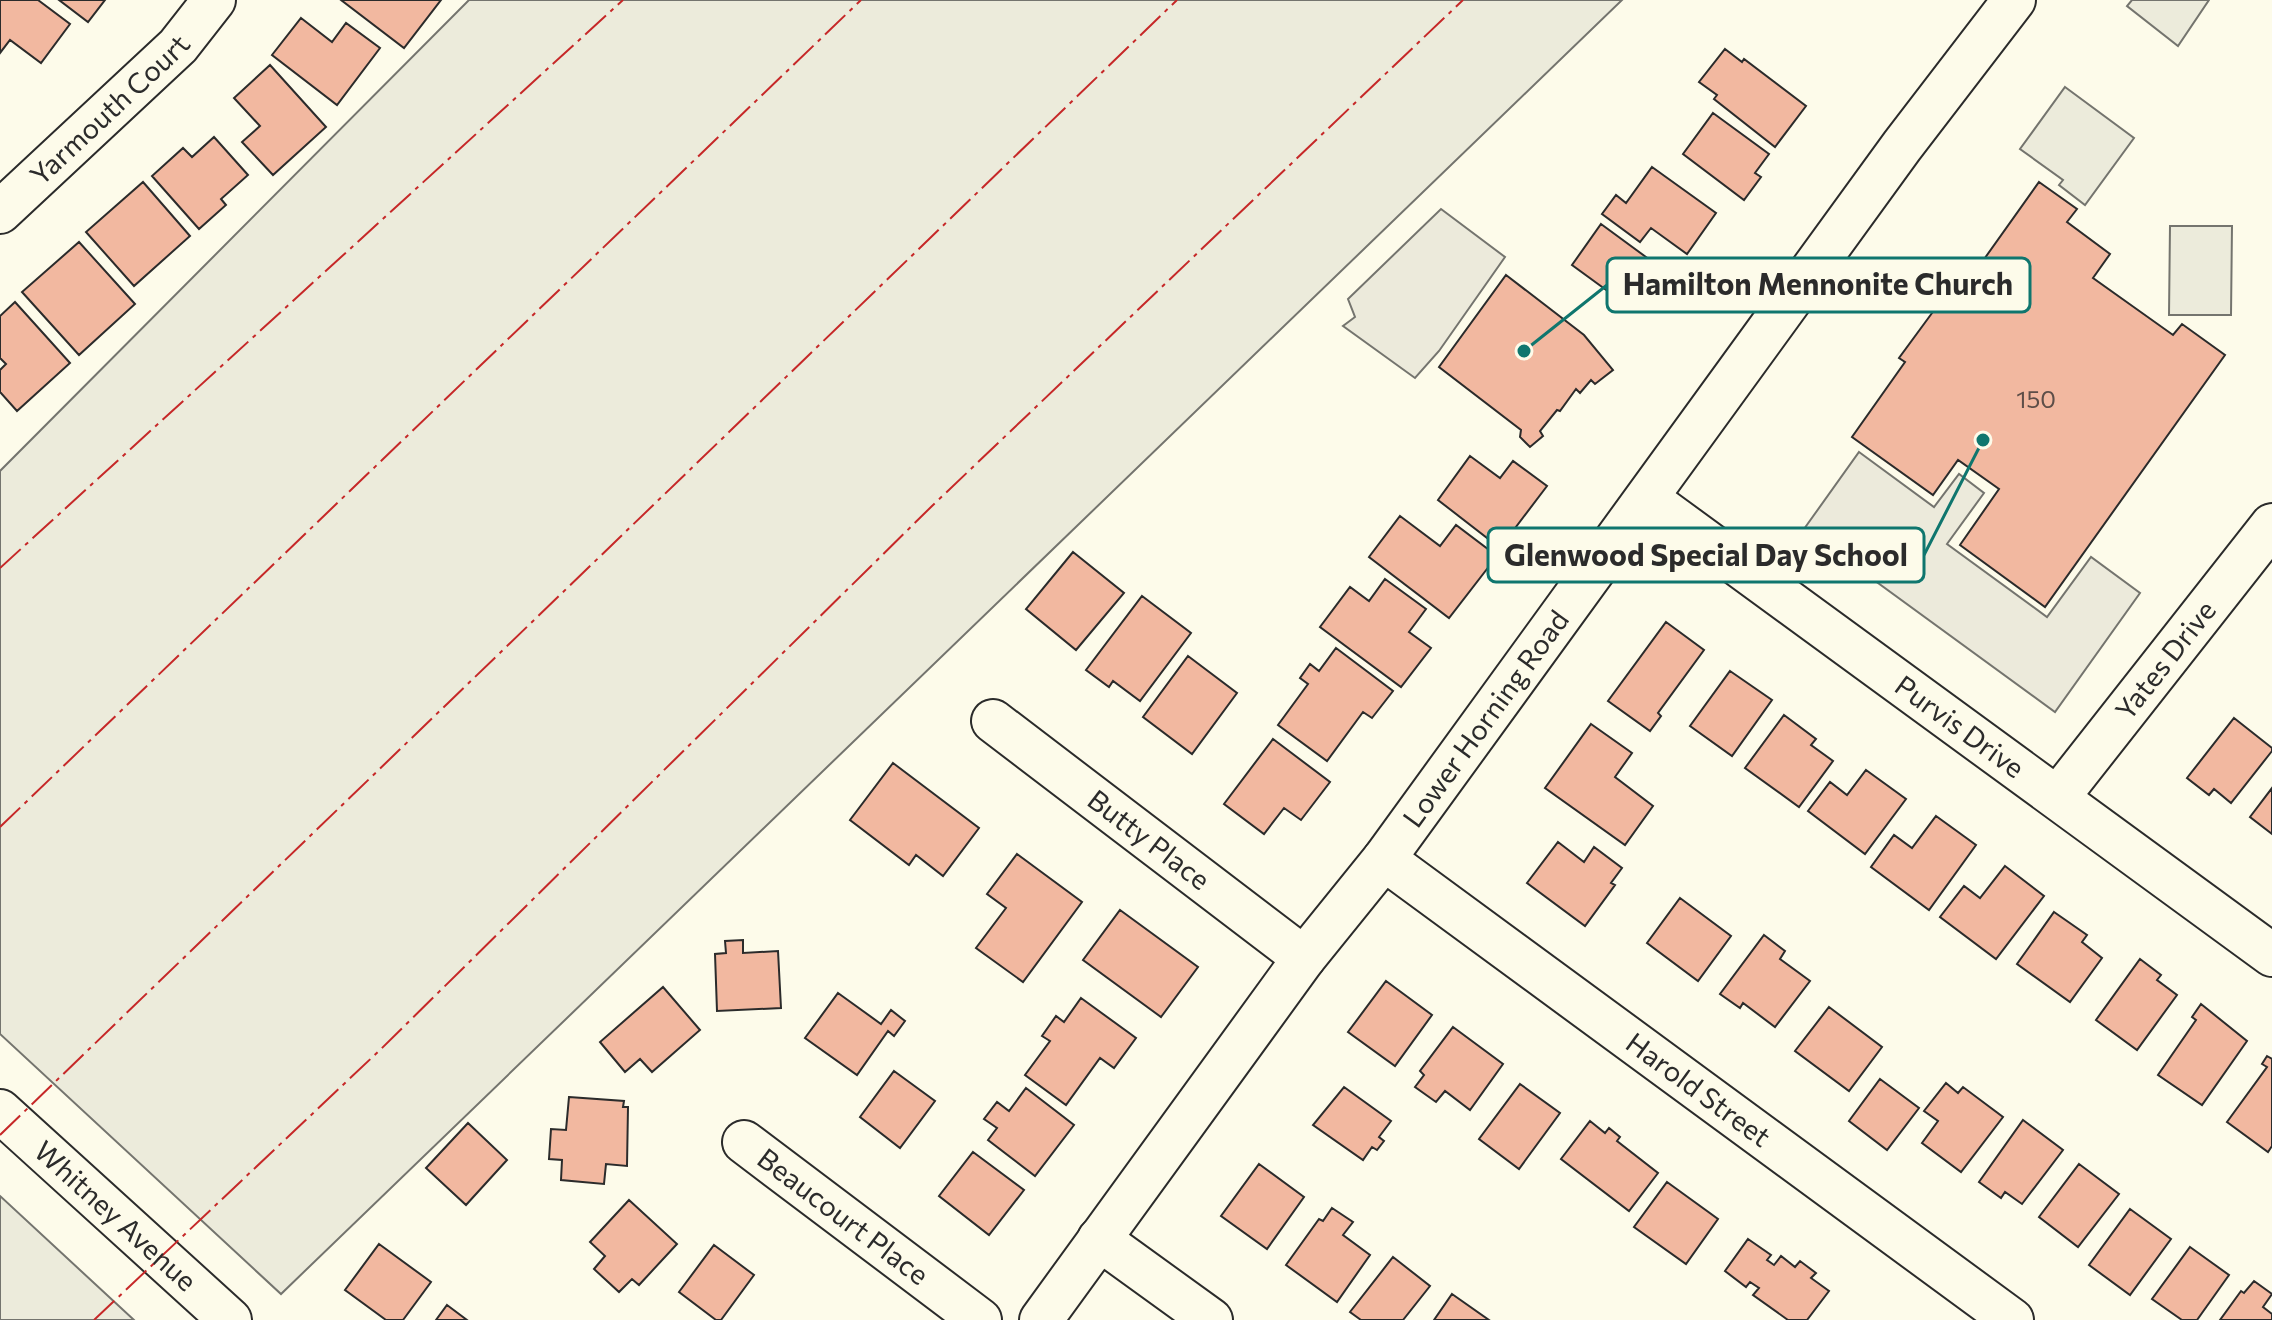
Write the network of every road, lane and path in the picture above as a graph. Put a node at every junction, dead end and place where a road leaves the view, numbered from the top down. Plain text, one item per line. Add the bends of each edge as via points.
1 (214, 0) edge
2 (2014, 0) edge
3 (0, 212) edge
4 (1648, 499) junction
5 (2272, 525) edge
6 (993, 721) dead end
7 (2058, 797) junction
8 (1384, 859) junction
9 (2272, 955) edge
10 (1304, 958) junction
11 (0, 1111) edge
12 (744, 1142) dead end
13 (1099, 1239) junction
14 (230, 1320) edge
15 (980, 1320) edge
16 (1041, 1320) edge
17 (1211, 1320) edge
18 (2012, 1320) edge

1 - 3 street, Yarmouth Court via 178,46
2 - 4 street, Lower Horning Road
4 - 7 street, Purvis Drive
4 - 8 street, Lower Horning Road
5 - 7 street, Yates Drive
6 - 10 street, Butty Place
7 - 9 street, Purvis Drive
8 - 10 street, Lower Horning Road
8 - 18 street, Harold Street
10 - 13 street, Lower Horning Road
11 - 14 street, Whitney Avenue
12 - 15 street, Beaucourt Place
13 - 16 street, Lower Horning Road
13 - 17 street

